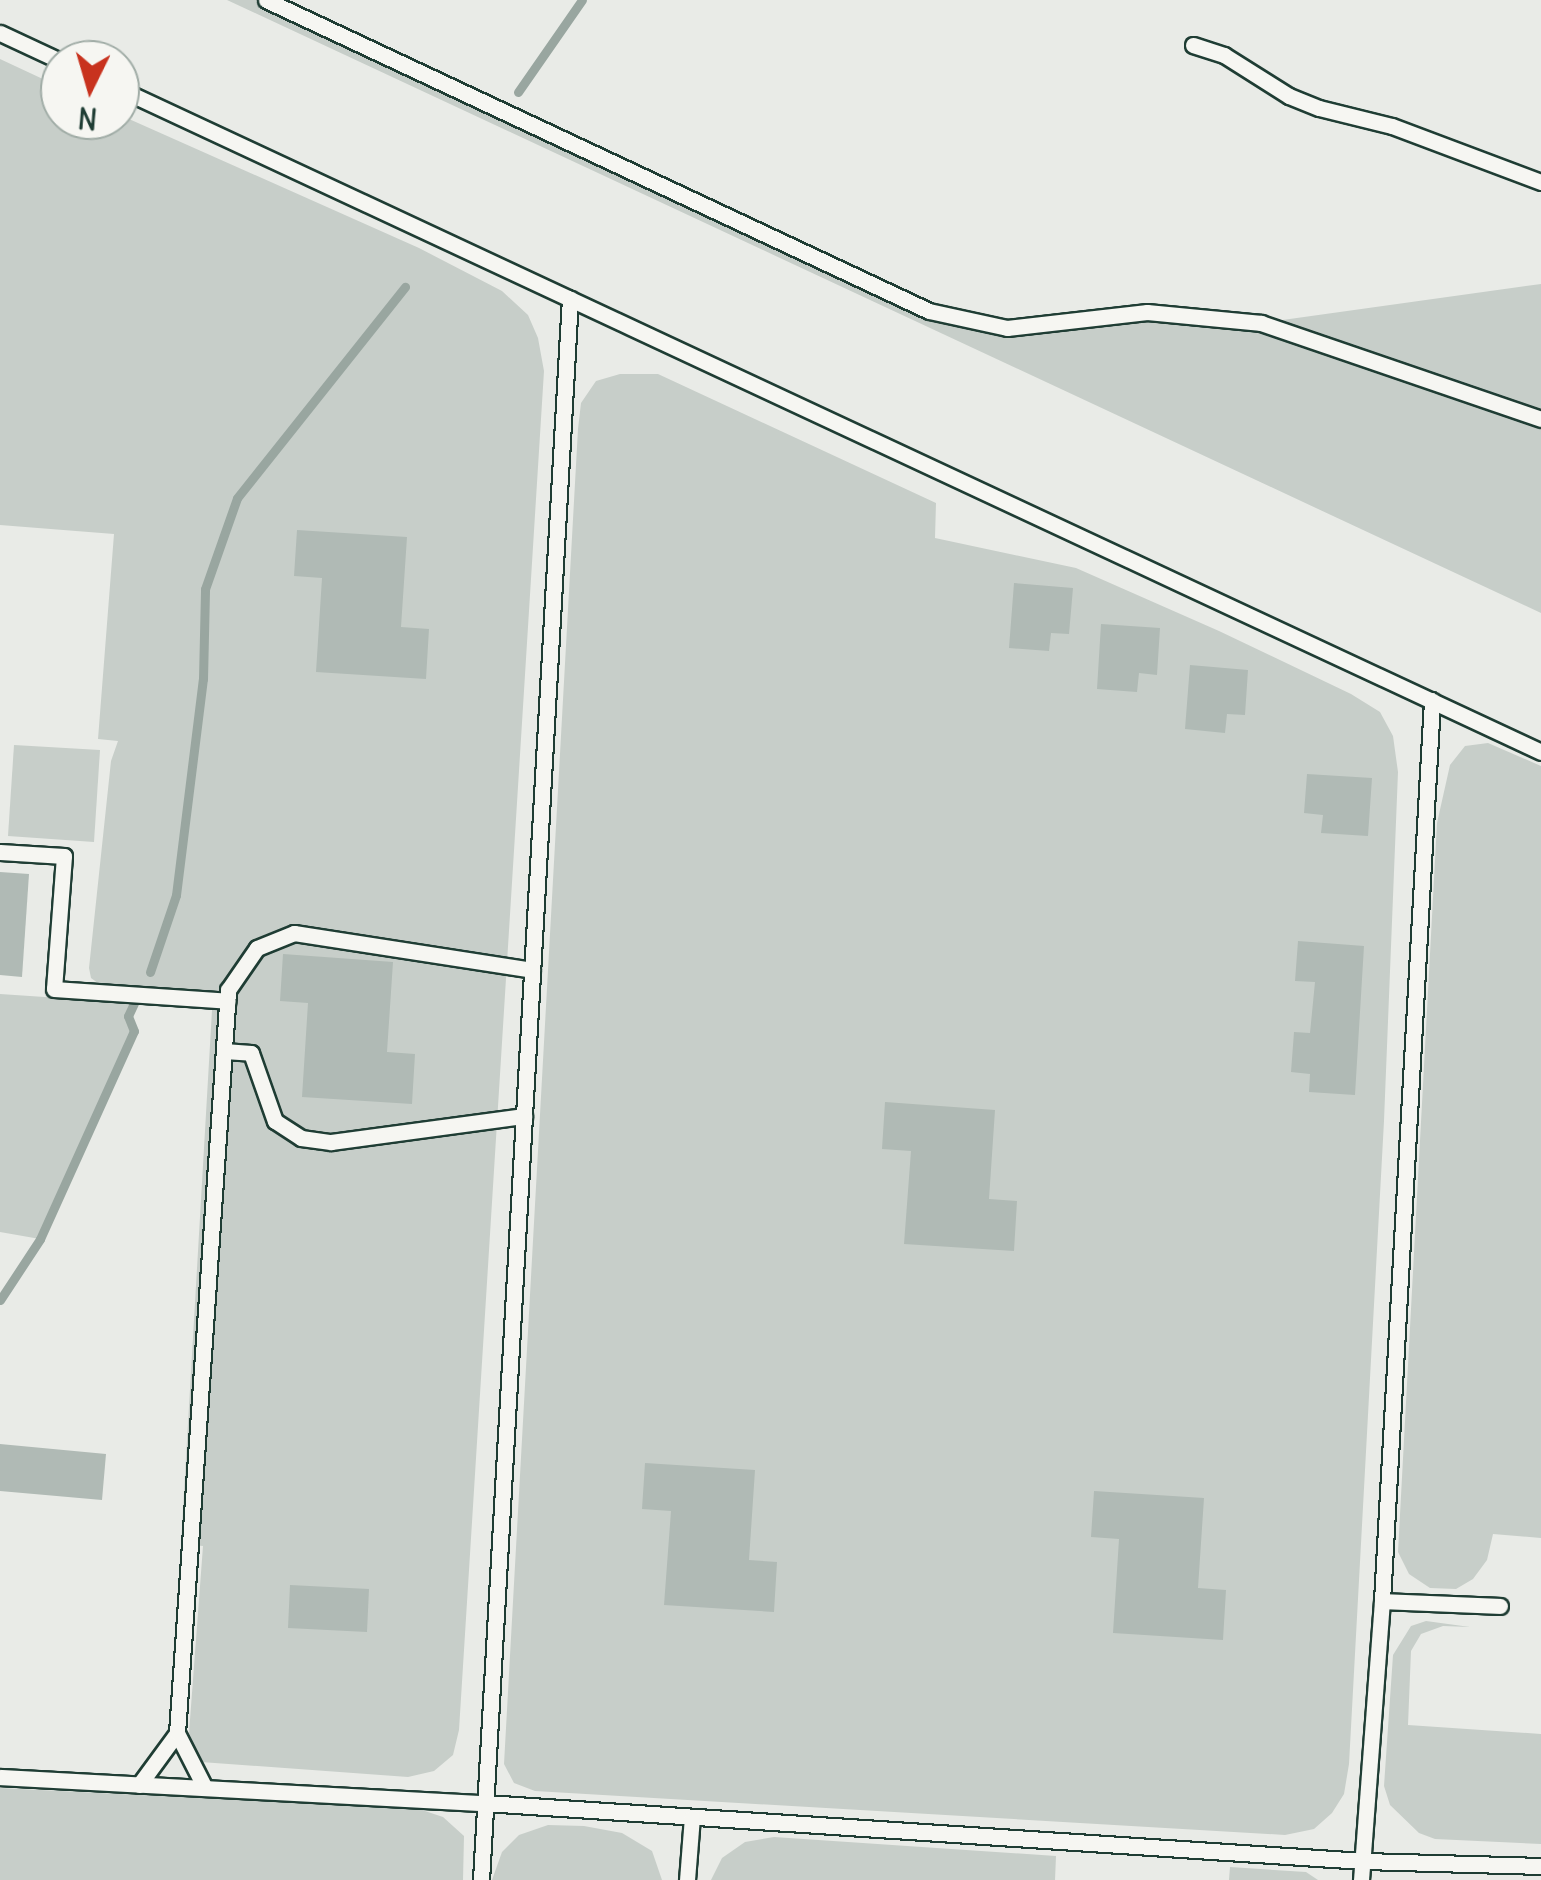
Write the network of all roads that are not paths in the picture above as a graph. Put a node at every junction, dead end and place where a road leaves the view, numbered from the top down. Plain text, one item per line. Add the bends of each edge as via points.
1 (266, 0) edge
2 (0, 33) edge
3 (1193, 45) dead end
4 (40, 52) edge
5 (140, 98) edge
6 (1541, 182) edge
7 (570, 299) junction
8 (1541, 419) edge
9 (1432, 700) junction
10 (1541, 752) edge
11 (0, 852) edge
12 (532, 970) junction
13 (228, 1001) junction
14 (224, 1051) junction
15 (524, 1116) junction
16 (1382, 1601) junction
17 (1500, 1606) dead end
18 (177, 1733) junction
19 (0, 1778) edge
20 (140, 1785) junction
21 (205, 1788) junction
22 (485, 1803) junction
23 (692, 1817) junction
24 (1363, 1861) junction
25 (1541, 1866) edge
26 (481, 1880) edge
27 (687, 1880) edge
28 (1362, 1880) edge

1 - 8 lane via 929,311 1007,328 1147,312 1261,323
2 - 4 lane
3 - 6 lane via 1319,108 1392,126
5 - 7 lane
7 - 9 lane
7 - 12 lane
9 - 10 lane
9 - 16 lane
11 - 13 lane via 64,856 54,989
12 - 13 lane via 294,933 257,948 228,990
12 - 15 lane
13 - 14 lane
14 - 15 lane via 250,1053 275,1121 301,1138 331,1142
14 - 18 lane
15 - 22 lane
16 - 17 lane
16 - 24 lane
18 - 20 lane
18 - 21 lane
19 - 20 lane
20 - 21 lane
21 - 22 lane
22 - 23 lane
22 - 26 lane
23 - 24 lane
23 - 27 lane
24 - 25 lane
24 - 28 lane

